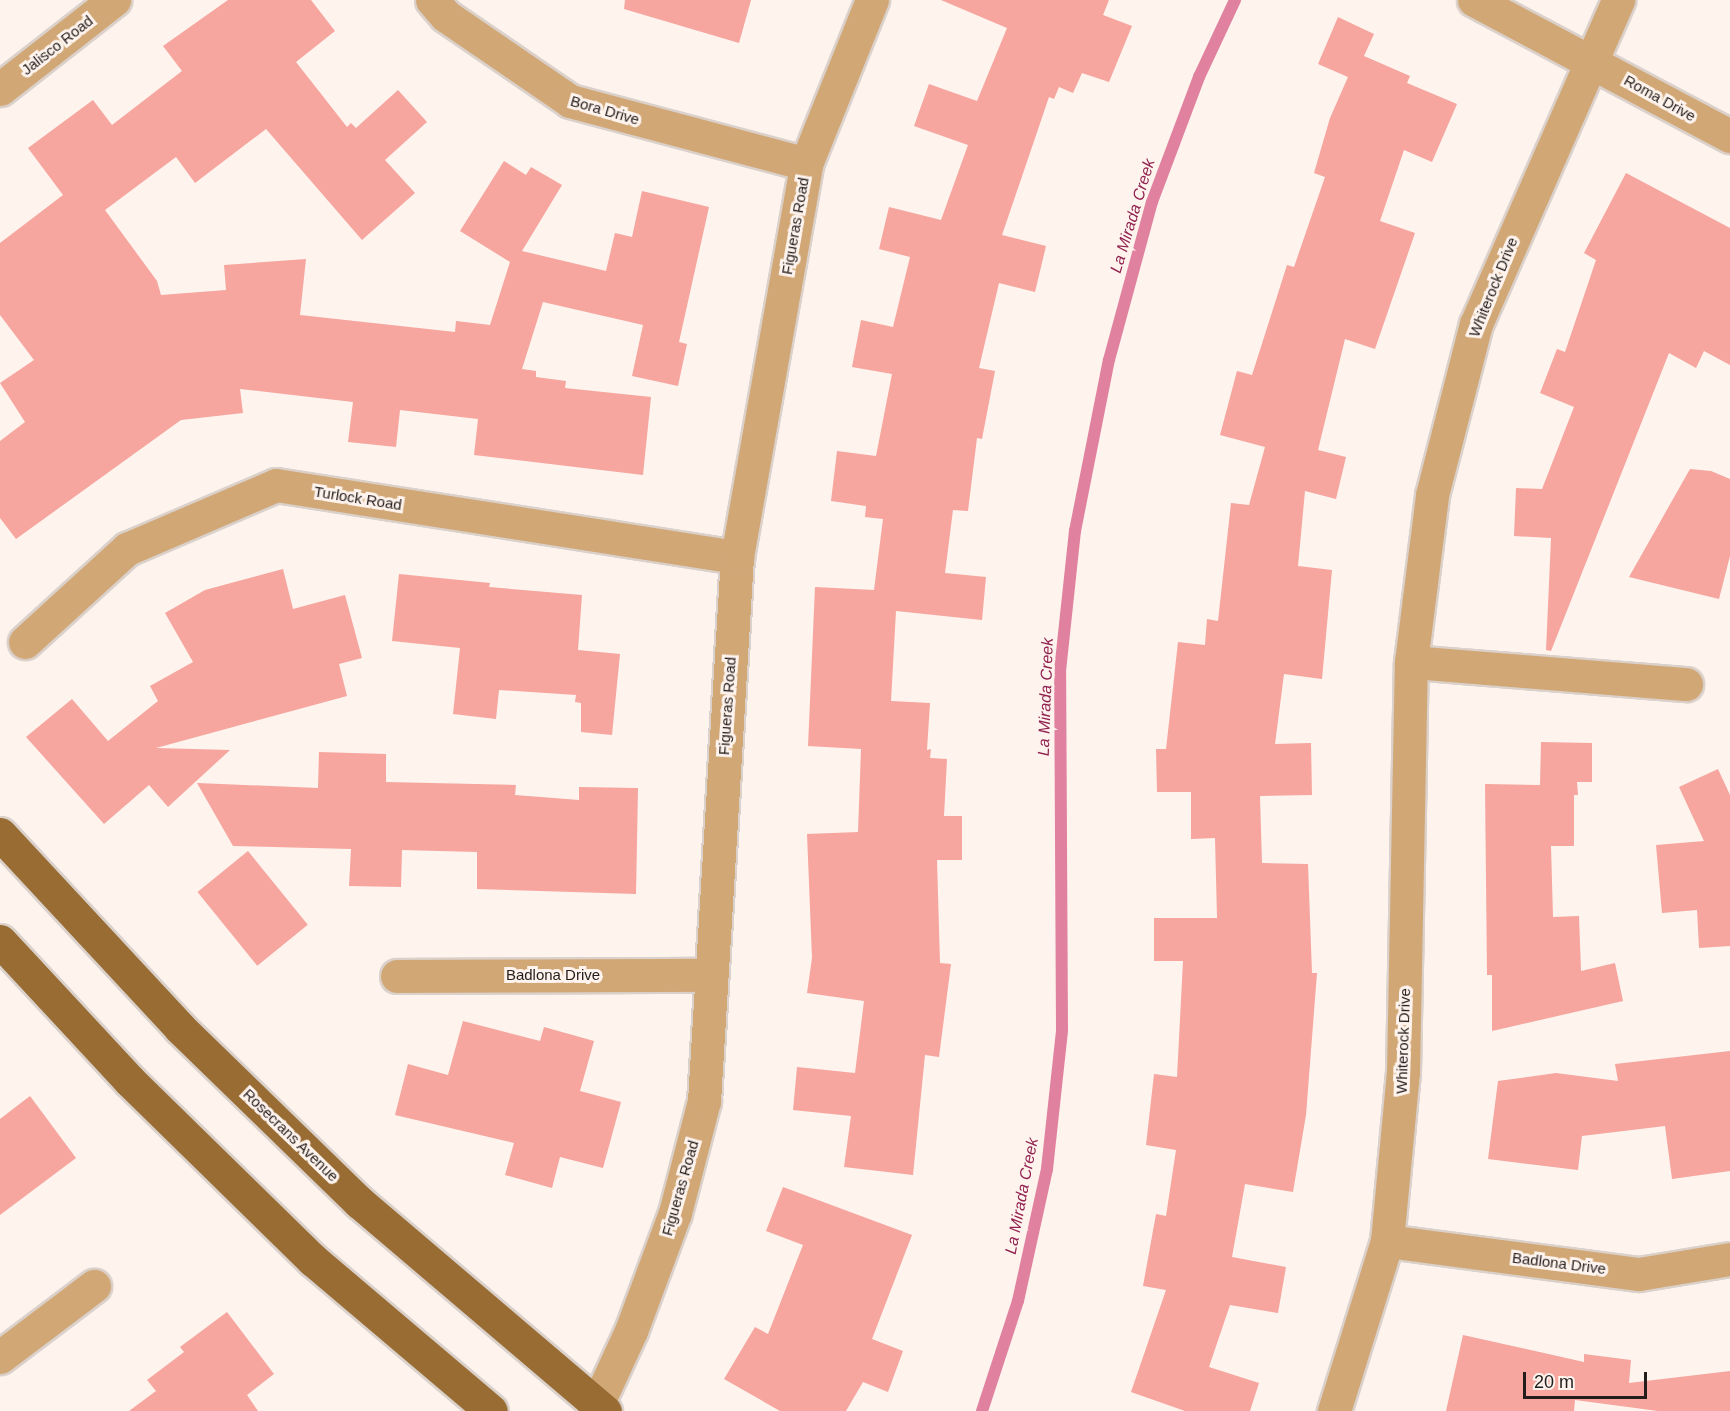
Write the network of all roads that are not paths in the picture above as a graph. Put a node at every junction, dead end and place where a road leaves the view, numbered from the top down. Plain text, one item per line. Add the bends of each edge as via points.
1 (114, 0) edge
2 (432, 0) edge
3 (872, 0) edge
4 (1474, 0) edge
5 (1618, 0) edge
6 (1590, 59) junction
7 (0, 89) edge
8 (1730, 136) edge
9 (806, 164) junction
10 (736, 556) junction
11 (25, 642) dead end
12 (1411, 662) junction
13 (1686, 684) dead end
14 (0, 834) edge
15 (0, 941) edge
16 (710, 975) junction
17 (397, 976) dead end
18 (1387, 1241) junction
19 (1730, 1259) edge
20 (93, 1286) dead end
21 (0, 1357) edge
22 (599, 1409) edge
23 (491, 1411) edge
24 (1334, 1411) edge

1 - 7 street, Jalisco Road
2 - 9 street, Bora Drive via 446,16 570,101
3 - 9 street, Figueras Road
4 - 6 street, Roma Drive
5 - 6 street, Whiterock Drive
6 - 8 street, Roma Drive
6 - 12 street, Whiterock Drive via 1476,324 1432,495
9 - 10 street, Figueras Road
10 - 11 street, Turlock Road via 276,485 127,549
10 - 16 street, Figueras Road
12 - 13 street
12 - 18 street, Whiterock Drive via 1403,1072
14 - 22 main road, Rosecrans Avenue via 180,1028 359,1202
15 - 23 main road via 130,1081 313,1260
16 - 17 street, Badlona Drive
16 - 22 street, Figueras Road via 704,1101 675,1213
18 - 19 street, Badlona Drive via 1639,1274
18 - 24 street, Whiterock Drive
20 - 21 street

